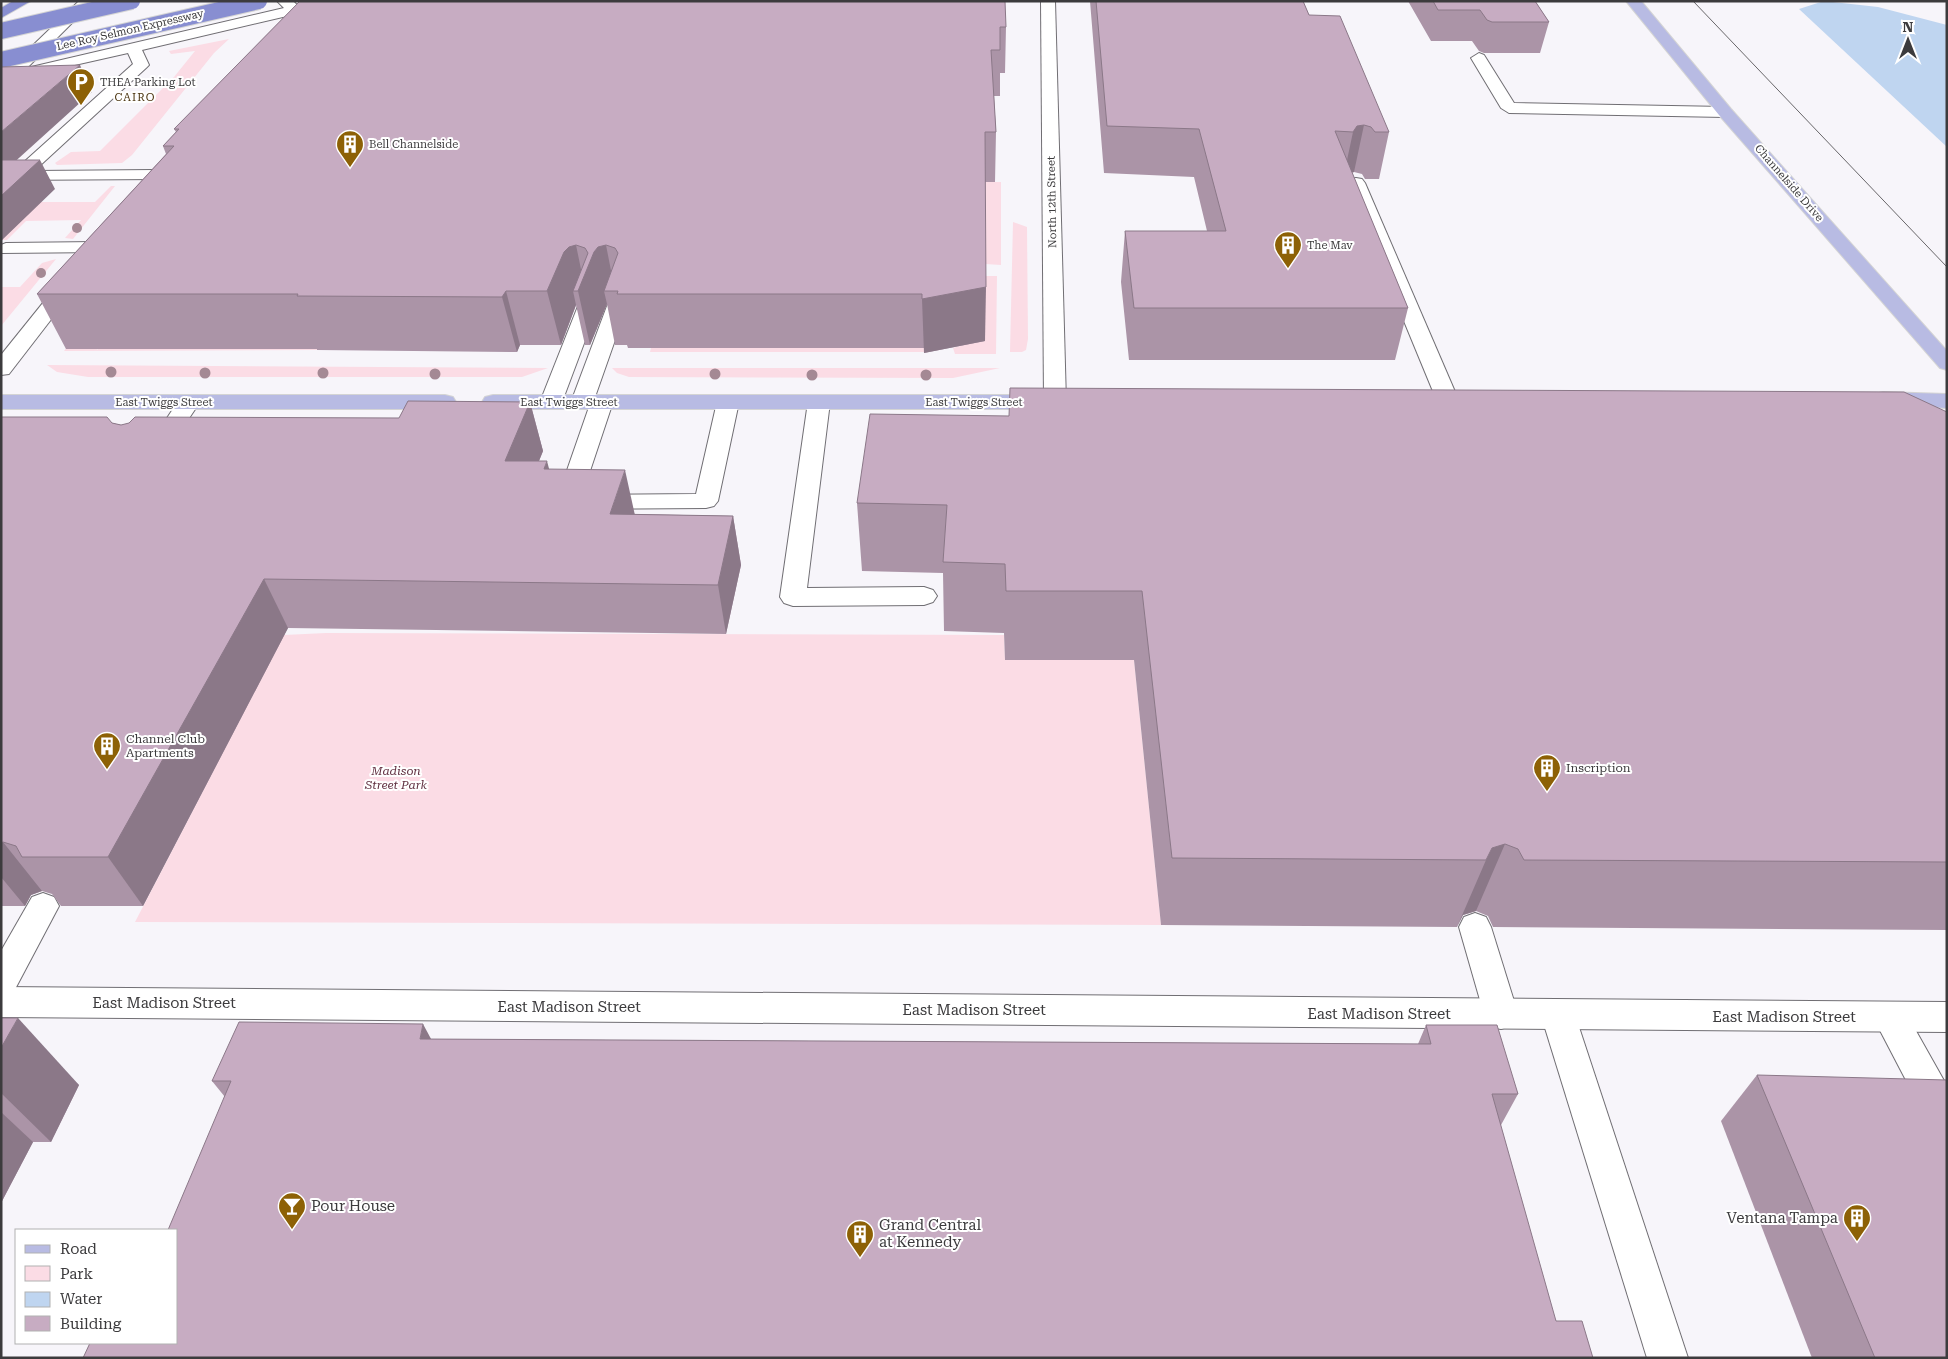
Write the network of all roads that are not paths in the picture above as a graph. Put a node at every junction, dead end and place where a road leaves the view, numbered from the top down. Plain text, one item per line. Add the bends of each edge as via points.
1 (24, 1) edge
2 (132, 1) edge
3 (259, 1) edge
4 (284, 1) edge
5 (1048, 1) edge
6 (1632, 1) edge
7 (86, 2) edge
8 (1, 14) edge
9 (239, 23) junction
10 (1, 31) edge
11 (268, 31) edge
12 (133, 48) junction
13 (1479, 58) dead end
14 (1, 60) edge
15 (6, 81) edge
16 (1725, 112) junction
17 (167, 161) edge
18 (10, 176) edge
19 (156, 176) junction
20 (1354, 179) edge
21 (144, 190) edge
22 (6, 249) dead end
23 (588, 306) edge
24 (616, 306) edge
25 (1947, 364) edge
26 (1, 369) edge
27 (1867, 399) edge
28 (1448, 401) edge
29 (1947, 401) edge
30 (1, 402) edge
31 (189, 402) junction
32 (552, 402) junction
33 (592, 402) junction
34 (728, 402) junction
35 (819, 402) junction
36 (1065, 402) joint
37 (146, 465) edge
38 (924, 596) dead end
39 (43, 906) edge
40 (1475, 927) dead end
41 (1, 984) edge
42 (1, 1002) edge
43 (1501, 1014) junction
44 (1558, 1015) junction
45 (1890, 1017) junction
46 (1947, 1017) edge
47 (1947, 1122) edge
48 (1668, 1358) edge

1 - 8 highway
2 - 10 highway, bridge
3 - 14 highway, Lee Roy Selmon Expressway, bridge
4 - 9 street via 295,10
5 - 36 street, North 12th Street
6 - 16 main road, Channelside Drive
7 - 15 street
9 - 11 street
9 - 12 street
12 - 15 street
12 - 18 street via 141,65
13 - 16 street via 1509,108
16 - 25 main road, Channelside Drive
17 - 19 street
18 - 19 street
19 - 21 street
20 - 28 street
22 - 26 street via 93,254
23 - 32 street
24 - 33 street
27 - 29 main road
30 - 31 main road, East Twiggs Street
31 - 32 main road, East Twiggs Street
31 - 37 street
32 - 33 main road, East Twiggs Street
33 - 34 main road, East Twiggs Street
33 - 34 street via 568,502 704,510
34 - 35 main road, East Twiggs Street
35 - 36 main road, East Twiggs Street
35 - 38 street via 793,597
39 - 41 street
40 - 43 street
42 - 43 street, East Madison Street
43 - 44 street, East Madison Street
44 - 45 street, East Madison Street
44 - 48 street
45 - 46 street, East Madison Street
45 - 47 street

